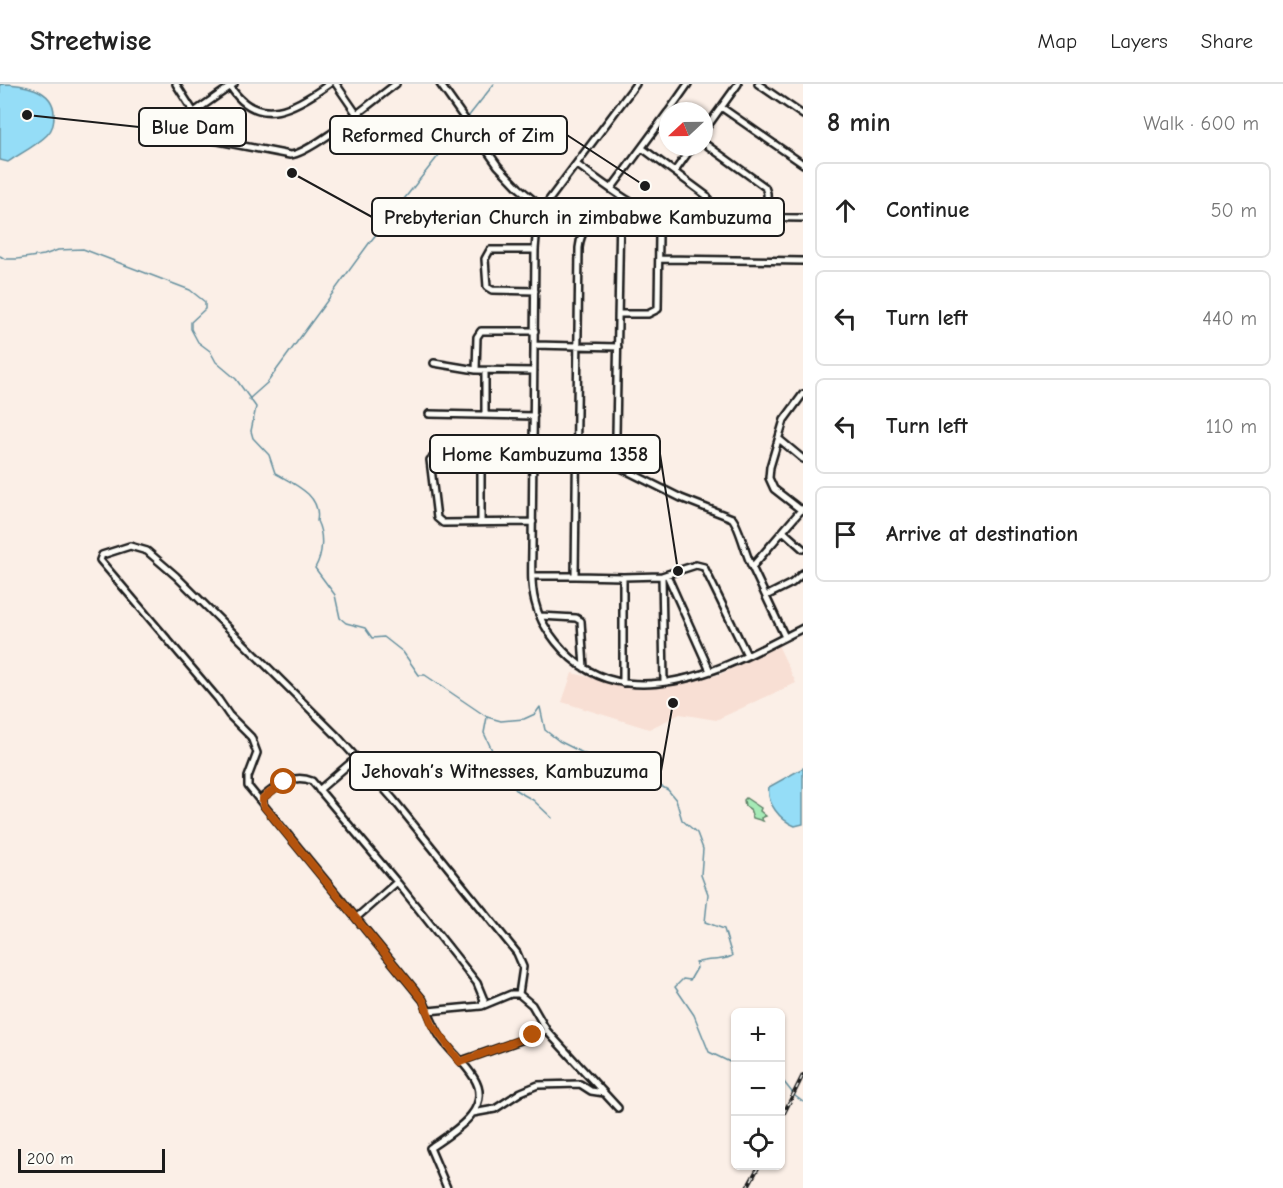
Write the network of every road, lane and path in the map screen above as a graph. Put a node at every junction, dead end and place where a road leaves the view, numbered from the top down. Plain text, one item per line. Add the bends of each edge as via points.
1 (176, 84) edge
2 (329, 84) edge
3 (336, 84) edge
4 (396, 84) edge
5 (440, 84) edge
6 (636, 84) edge
7 (688, 84) edge
8 (738, 84) edge
9 (760, 84) edge
10 (232, 85) edge
11 (387, 86) edge
12 (675, 102) edge
13 (721, 107) junction
14 (194, 112) junction
15 (356, 113) junction
16 (803, 115) edge
17 (713, 118) edge
18 (659, 124) edge
19 (642, 148) junction
20 (713, 149) edge
21 (686, 156) edge
22 (576, 164) junction
23 (803, 164) edge
24 (675, 171) junction
25 (611, 189) junction
26 (625, 199) junction
27 (543, 208) junction
28 (620, 208) junction
29 (662, 216) junction
30 (712, 218) junction
31 (768, 218) junction
32 (803, 218) edge
33 (535, 250) junction
34 (660, 259) junction
35 (803, 261) edge
36 (535, 291) junction
37 (619, 314) junction
38 (534, 331) junction
39 (535, 345) junction
40 (578, 346) junction
41 (618, 347) junction
42 (434, 363) dead end
43 (476, 370) junction
44 (485, 371) junction
45 (534, 371) junction
46 (803, 394) edge
47 (796, 402) junction
48 (803, 408) edge
49 (429, 414) dead end
50 (485, 414) junction
51 (534, 416) junction
52 (779, 439) junction
53 (481, 459) junction
54 (534, 459) junction
55 (803, 459) edge
56 (577, 460) junction
57 (611, 463) junction
58 (802, 509) edge
59 (481, 522) junction
60 (533, 522) junction
61 (783, 531) junction
62 (803, 549) edge
63 (752, 567) junction
64 (803, 573) edge
65 (664, 575) junction
66 (532, 576) junction
67 (575, 576) junction
68 (623, 577) junction
69 (766, 596) junction
70 (540, 616) junction
71 (803, 628) edge
72 (785, 637) junction
73 (747, 655) junction
74 (584, 668) junction
75 (710, 671) junction
76 (664, 682) junction
77 (623, 683) junction
78 (356, 758) junction
79 (319, 790) junction
80 (263, 805) junction
81 (397, 882) junction
82 (356, 918) junction
83 (519, 994) junction
84 (481, 1006) junction
85 (428, 1011) junction
86 (547, 1031) junction
87 (460, 1062) junction
88 (604, 1093) junction
89 (618, 1108) dead end
90 (473, 1113) junction
91 (447, 1188) edge

1 - 14 street
2 - 10 street via 296,106 271,111 247,105
3 - 15 street
4 - 11 street
5 - 27 street via 498,166
6 - 22 street
7 - 12 street
8 - 13 street
9 - 16 street
10 - 14 street
11 - 15 street
13 - 17 street
13 - 23 street
14 - 15 street via 213,140 290,155 304,151
18 - 19 street
19 - 24 street
19 - 25 street
20 - 31 street via 765,187
21 - 24 street
22 - 25 street
22 - 27 street
24 - 30 street via 707,196
25 - 26 street
26 - 28 street
26 - 29 street
27 - 33 street
28 - 37 street
28 - 40 street via 593,219 581,234
29 - 30 street
29 - 34 street
30 - 31 street
31 - 32 street
33 - 36 street
33 - 36 street via 490,250 485,259 487,287
34 - 35 street
34 - 37 street via 658,309 648,314
36 - 38 street
37 - 41 street
38 - 39 street
38 - 43 street via 481,331 477,336
39 - 40 street
39 - 45 street
40 - 41 street
40 - 56 street
41 - 57 street via 616,435
42 - 43 street
43 - 44 street
44 - 45 street
44 - 50 street
45 - 51 street
46 - 47 street
47 - 48 street
47 - 52 street via 784,420
49 - 50 street
50 - 51 street
51 - 54 street
52 - 55 street
52 - 58 street via 770,467 770,483
53 - 54 street
53 - 59 street
53 - 59 street via 430,460 437,518 443,523
54 - 56 street
54 - 60 street
56 - 57 street
56 - 67 street
57 - 63 street via 732,518
58 - 61 street
59 - 60 street
60 - 66 street
61 - 62 street
61 - 63 street
63 - 69 street
64 - 69 street
65 - 68 street
65 - 73 street via 696,565 704,567
65 - 75 street
65 - 76 street
66 - 67 street
66 - 70 street
67 - 68 street
68 - 77 street
69 - 72 street
70 - 74 street via 561,648
70 - 74 street via 581,621
71 - 72 street
72 - 73 street
73 - 75 street
74 - 77 street
75 - 76 street
76 - 77 street
78 - 79 street
78 - 80 street via 147,551 130,546 102,555 100,560 250,737 257,753 248,786
78 - 83 street via 517,953 523,967
79 - 80 street via 312,781 297,778 272,789 263,798
79 - 81 street
80 - 82 street
81 - 82 street
81 - 84 street via 477,984 484,1000
82 - 85 street
83 - 84 street
83 - 86 street via 532,1005
84 - 85 street
85 - 87 street via 432,1024
86 - 87 street
86 - 88 street
87 - 90 street via 476,1080 478,1102
88 - 89 street
88 - 90 street via 580,1084 538,1085 495,1109
90 - 91 street via 430,1148

